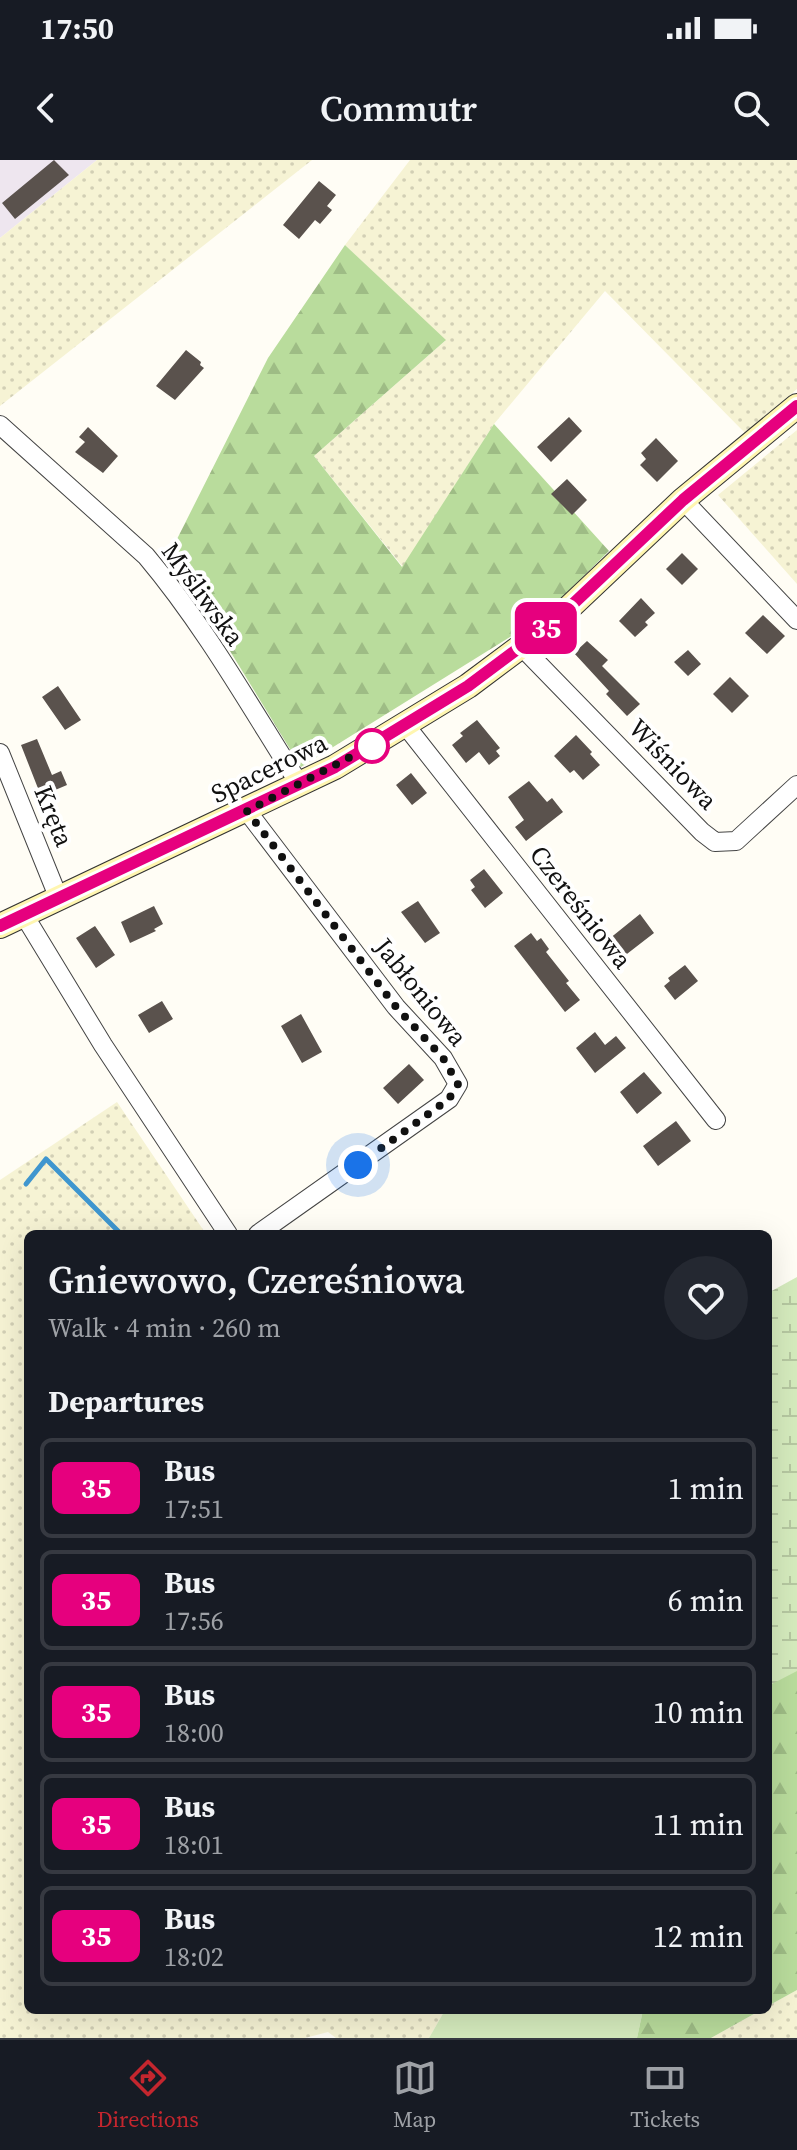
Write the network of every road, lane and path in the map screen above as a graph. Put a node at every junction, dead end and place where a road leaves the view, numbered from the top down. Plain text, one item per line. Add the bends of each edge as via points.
1 (797, 406) edge
2 (0, 425) edge
3 (683, 500) junction
4 (797, 620) edge
5 (521, 646) junction
6 (406, 726) junction
7 (0, 753) edge
8 (300, 785) junction
9 (797, 785) edge
10 (247, 811) junction
11 (59, 899) junction
12 (24, 915) junction
13 (0, 926) edge
14 (716, 1120) dead end
15 (225, 1230) edge
16 (264, 1230) edge

1 - 3 street, Spacerowa
2 - 8 street, Myśliwska via 163,576
3 - 4 street
3 - 5 street, Spacerowa via 555,621
5 - 6 street, Spacerowa
5 - 9 street, Wiśniowa via 715,842 736,841
6 - 8 street, Spacerowa
6 - 14 street, Czereśniowa
7 - 11 street, Kręta
8 - 10 street, Spacerowa
10 - 11 street, Spacerowa
10 - 16 street, Jabłoniowa via 396,1007 443,1058 458,1084 449,1099
11 - 12 street, Spacerowa
12 - 13 street, Spacerowa
12 - 15 street

